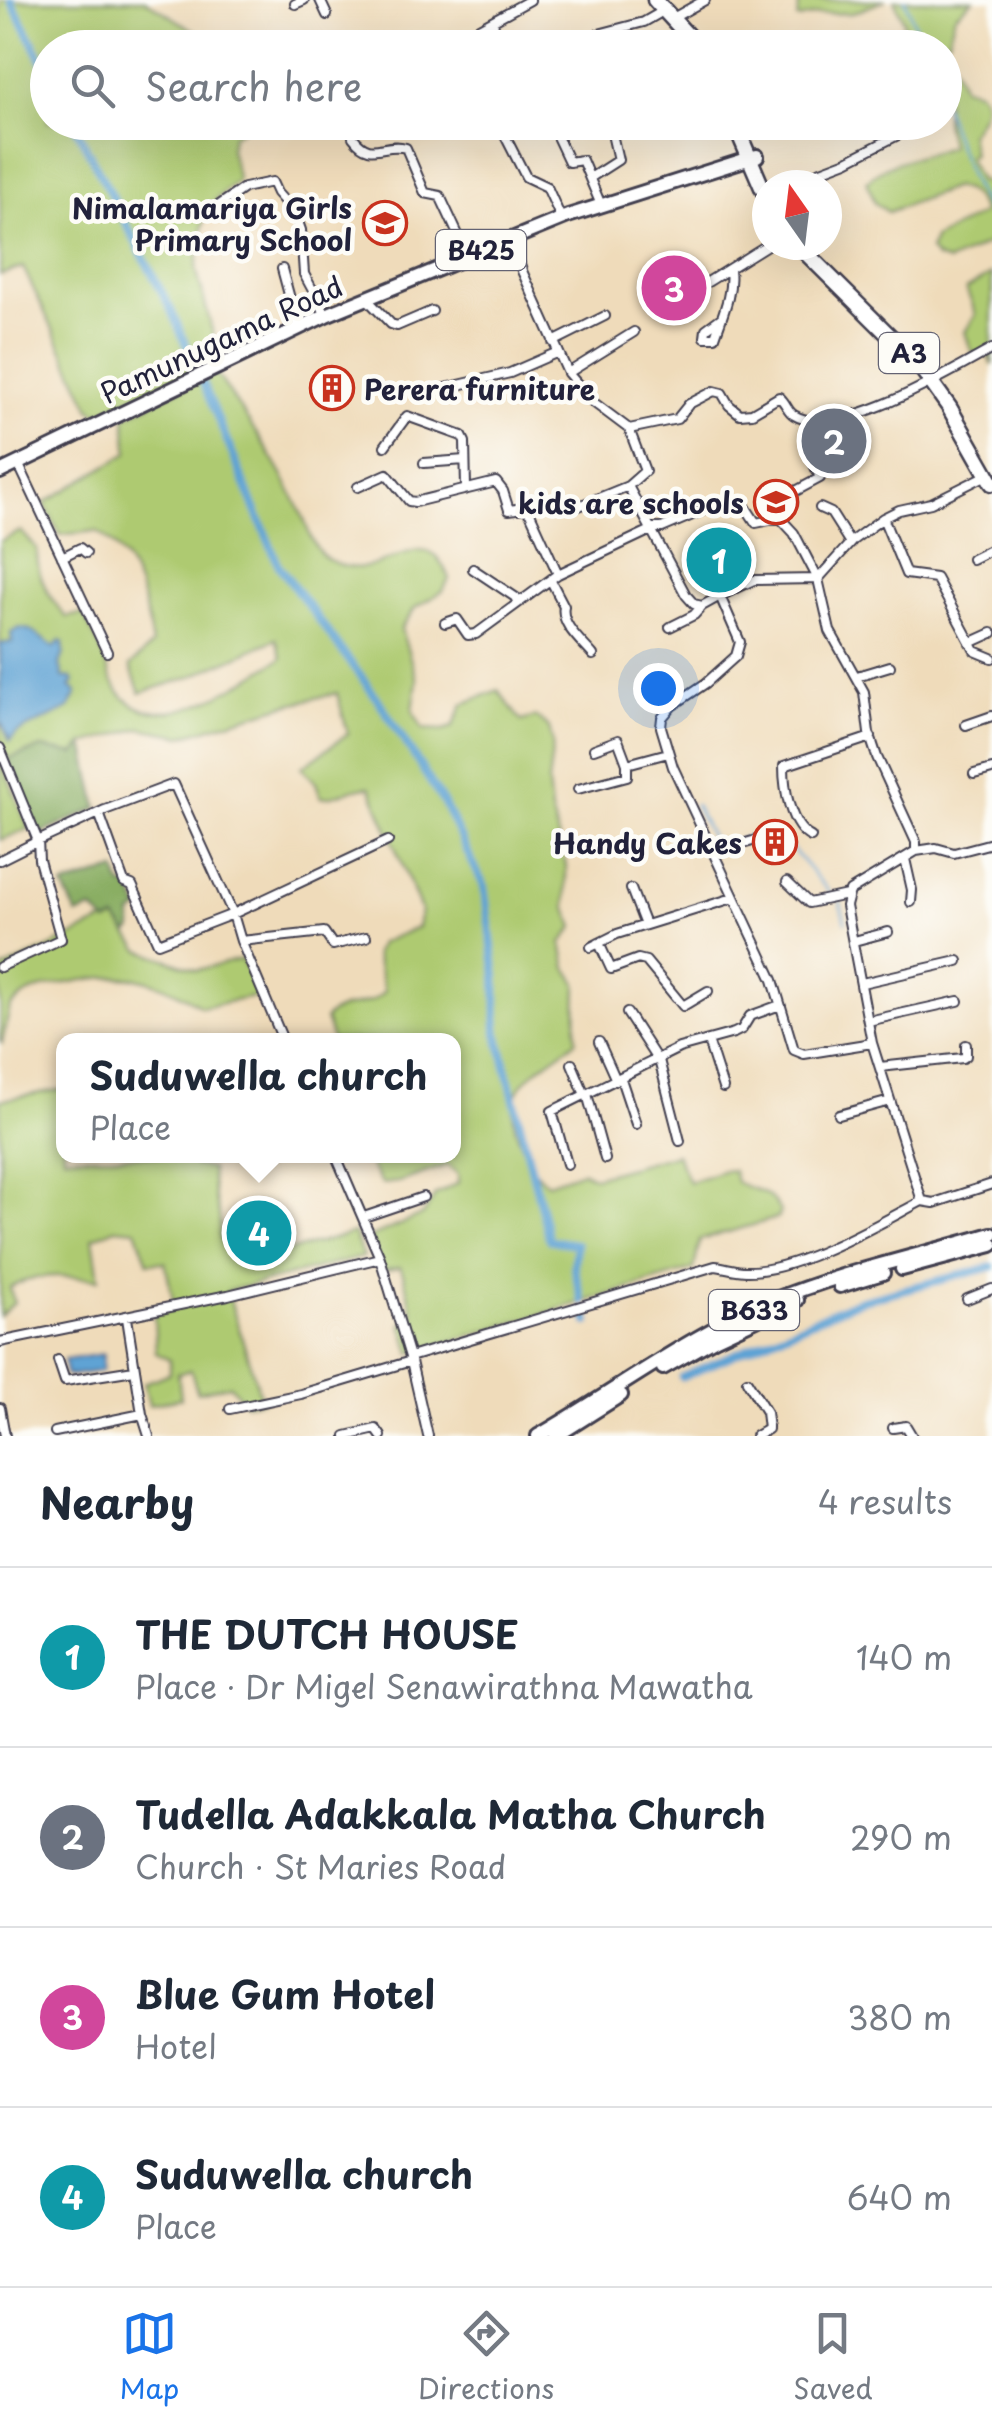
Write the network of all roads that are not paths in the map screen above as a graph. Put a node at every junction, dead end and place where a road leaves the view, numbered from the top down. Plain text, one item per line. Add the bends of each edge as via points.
1 (320, 0) edge
2 (530, 0) edge
3 (644, 0) edge
4 (705, 0) edge
5 (662, 11) edge
6 (327, 14) dead end
7 (494, 20) junction
8 (479, 28) dead end
9 (493, 30) edge
10 (614, 30) edge
11 (681, 30) edge
12 (356, 140) edge
13 (507, 140) edge
14 (559, 140) edge
15 (613, 140) edge
16 (744, 140) edge
17 (748, 140) edge
18 (889, 140) edge
19 (753, 157) junction
20 (757, 170) edge
21 (760, 170) edge
22 (825, 170) edge
23 (590, 178) junction
24 (601, 205) junction
25 (218, 206) dead end
26 (561, 218) junction
27 (512, 238) junction
28 (752, 255) edge
29 (468, 256) junction
30 (814, 260) edge
31 (824, 260) edge
32 (282, 270) dead end
33 (730, 270) junction
34 (659, 296) dead end
35 (366, 298) junction
36 (432, 311) dead end
37 (326, 314) junction
38 (605, 316) dead end
39 (721, 318) dead end
40 (298, 328) junction
41 (634, 332) dead end
42 (553, 342) junction
43 (992, 349) edge
44 (558, 352) junction
45 (568, 373) junction
46 (934, 379) junction
47 (432, 390) dead end
48 (814, 420) junction
49 (629, 429) junction
50 (385, 446) dead end
51 (465, 460) junction
52 (18, 463) junction
53 (424, 463) dead end
54 (0, 472) edge
55 (990, 476) edge
56 (628, 486) junction
57 (358, 487) dead end
58 (466, 488) junction
59 (579, 506) dead end
60 (820, 508) dead end
61 (780, 518) junction
62 (883, 518) junction
63 (651, 529) junction
64 (850, 544) junction
65 (992, 549) edge
66 (86, 553) dead end
67 (62, 557) junction
68 (972, 560) dead end
69 (472, 569) dead end
70 (554, 577) junction
71 (818, 579) junction
72 (720, 596) junction
73 (521, 601) junction
74 (702, 606) junction
75 (445, 623) dead end
76 (670, 627) dead end
77 (992, 634) edge
78 (970, 643) junction
79 (108, 652) dead end
80 (593, 655) dead end
81 (992, 658) edge
82 (890, 666) dead end
83 (857, 676) junction
84 (992, 716) edge
85 (966, 725) dead end
86 (870, 737) junction
87 (0, 748) edge
88 (594, 750) dead end
89 (668, 753) junction
90 (627, 764) junction
91 (992, 768) edge
92 (974, 774) dead end
93 (578, 790) dead end
94 (99, 813) junction
95 (811, 838) dead end
96 (756, 840) dead end
97 (38, 841) junction
98 (388, 842) dead end
99 (992, 844) edge
100 (916, 851) junction
101 (715, 852) junction
102 (905, 859) junction
103 (0, 860) edge
104 (787, 882) dead end
105 (631, 889) dead end
106 (847, 895) junction
107 (733, 898) junction
108 (911, 902) dead end
109 (234, 914) junction
110 (646, 925) junction
111 (888, 932) dead end
112 (366, 937) dead end
113 (854, 941) junction
114 (241, 942) junction
115 (958, 960) dead end
116 (0, 967) edge
117 (862, 983) junction
118 (708, 991) dead end
119 (958, 1001) dead end
120 (780, 1005) junction
121 (627, 1012) dead end
122 (868, 1021) junction
123 (280, 1033) edge
124 (599, 1042) dead end
125 (708, 1042) junction
126 (872, 1043) junction
127 (966, 1046) dead end
128 (658, 1061) junction
129 (572, 1064) dead end
130 (880, 1068) junction
131 (618, 1080) junction
132 (723, 1088) dead end
133 (586, 1095) junction
134 (890, 1101) junction
135 (839, 1115) dead end
136 (636, 1124) dead end
137 (680, 1141) dead end
138 (605, 1159) dead end
139 (339, 1163) edge
140 (567, 1164) dead end
141 (992, 1184) edge
142 (423, 1197) dead end
143 (924, 1201) junction
144 (364, 1217) junction
145 (992, 1234) edge
146 (992, 1246) edge
147 (380, 1258) junction
148 (992, 1289) edge
149 (967, 1299) dead end
150 (127, 1318) junction
151 (0, 1342) edge
152 (411, 1359) junction
153 (58, 1360) dead end
154 (134, 1370) junction
155 (747, 1381) dead end
156 (0, 1408) edge
157 (230, 1409) dead end
158 (142, 1414) junction
159 (893, 1428) dead end
160 (55, 1432) dead end
161 (4, 1436) edge
162 (149, 1436) edge
163 (346, 1436) edge
164 (381, 1436) edge
165 (428, 1436) edge
166 (538, 1436) edge
167 (556, 1436) edge
168 (756, 1436) edge
169 (912, 1436) edge

1 - 6 street
2 - 7 street
3 - 5 highway
4 - 5 street
5 - 10 street
5 - 11 highway
7 - 8 street
7 - 9 street
12 - 29 street via 364,149 406,148 425,193 440,196
13 - 26 street via 526,177 546,187
14 - 23 street via 570,162 582,160
15 - 23 street via 618,160
16 - 19 highway
17 - 19 highway
18 - 22 street
19 - 20 highway
19 - 21 highway
19 - 24 main road, Pamunugama Road / B425
23 - 24 street
24 - 26 main road, Pamunugama Road / B425
25 - 37 street via 244,188 272,182 295,213 304,274
26 - 27 main road, Pamunugama Road / B425
27 - 29 main road, Pamunugama Road / B425
27 - 42 street
28 - 33 street
29 - 35 main road, Pamunugama Road / B425
30 - 46 highway, A3
31 - 46 highway, A3 via 886,319
32 - 40 street
33 - 34 street via 664,302
33 - 39 street
35 - 36 street via 397,326
35 - 37 main road, Pamunugama Road / B425
37 - 40 main road, Pamunugama Road / B425
38 - 42 street
40 - 52 main road, Pamunugama Road / B425
41 - 45 street
42 - 44 street
43 - 46 street
44 - 45 street
44 - 47 street via 510,373
45 - 49 street
46 - 48 street via 846,417
46 - 55 highway, A3
48 - 49 street via 794,415 779,397 740,414 714,391 677,420
48 - 61 street via 805,444 820,478 792,493 793,504
49 - 56 street via 644,472
50 - 51 street via 410,416 462,436
51 - 53 street
51 - 58 street
52 - 54 main road, Pamunugama Road / B425
52 - 67 street
55 - 62 street
56 - 59 street
56 - 63 street
57 - 58 street via 387,474 415,502
58 - 70 street via 496,482 509,510 527,510
60 - 64 street via 831,512
61 - 63 street via 756,523 741,500
61 - 71 street
62 - 64 street
62 - 78 street via 906,574 936,578
63 - 70 street
63 - 74 street via 686,594
64 - 71 street
65 - 68 street
66 - 67 street via 80,548
67 - 79 street
69 - 73 street
70 - 73 street
70 - 80 street via 566,623
71 - 72 street via 754,580
71 - 83 street via 830,630
72 - 74 street
72 - 89 street via 740,648 731,664 665,713
73 - 75 street via 476,634 457,619
74 - 76 street
77 - 78 street
78 - 81 street
82 - 83 street
83 - 86 street
84 - 85 street
86 - 95 street via 784,766 794,820
86 - 100 street
87 - 97 street
88 - 90 street via 618,740
89 - 90 street
89 - 101 street
90 - 93 street via 626,776
91 - 92 street
94 - 97 street
94 - 109 street via 174,784
94 - 109 street via 124,882 132,885 156,941
96 - 101 street
97 - 103 street
97 - 116 street via 60,939
98 - 109 street
99 - 100 street via 954,854
100 - 102 street
101 - 107 street
102 - 106 street
102 - 108 street
104 - 106 street via 809,904
105 - 110 street
106 - 113 street
107 - 110 street
107 - 120 street
109 - 114 street
110 - 118 street via 595,945 611,969 646,961 682,1006
111 - 113 street
112 - 114 street via 332,946 324,932
113 - 117 street
114 - 123 street
115 - 117 street
117 - 122 street
119 - 122 street
120 - 125 street
120 - 126 street via 794,1050
121 - 128 street
122 - 126 street
124 - 131 street
125 - 128 street
125 - 132 street
126 - 130 street
127 - 130 street via 963,1058
128 - 131 street
128 - 137 street
129 - 133 street
130 - 134 street
131 - 133 street
131 - 136 street
133 - 138 street
133 - 140 street via 551,1112
134 - 135 street
134 - 143 street
139 - 144 street
141 - 143 street
142 - 144 street
143 - 152 street via 798,1260 760,1270 715,1266
144 - 147 street
145 - 166 main road, B633 via 768,1302
146 - 167 main road, B633 via 797,1300 699,1347
147 - 150 street
147 - 152 street
148 - 149 street
150 - 151 street
150 - 154 street
152 - 157 street
152 - 165 street
153 - 154 street via 65,1380
154 - 158 street
155 - 168 street via 768,1421
156 - 161 street
158 - 160 street
158 - 162 street
159 - 169 street via 906,1426
163 - 164 street via 378,1430

